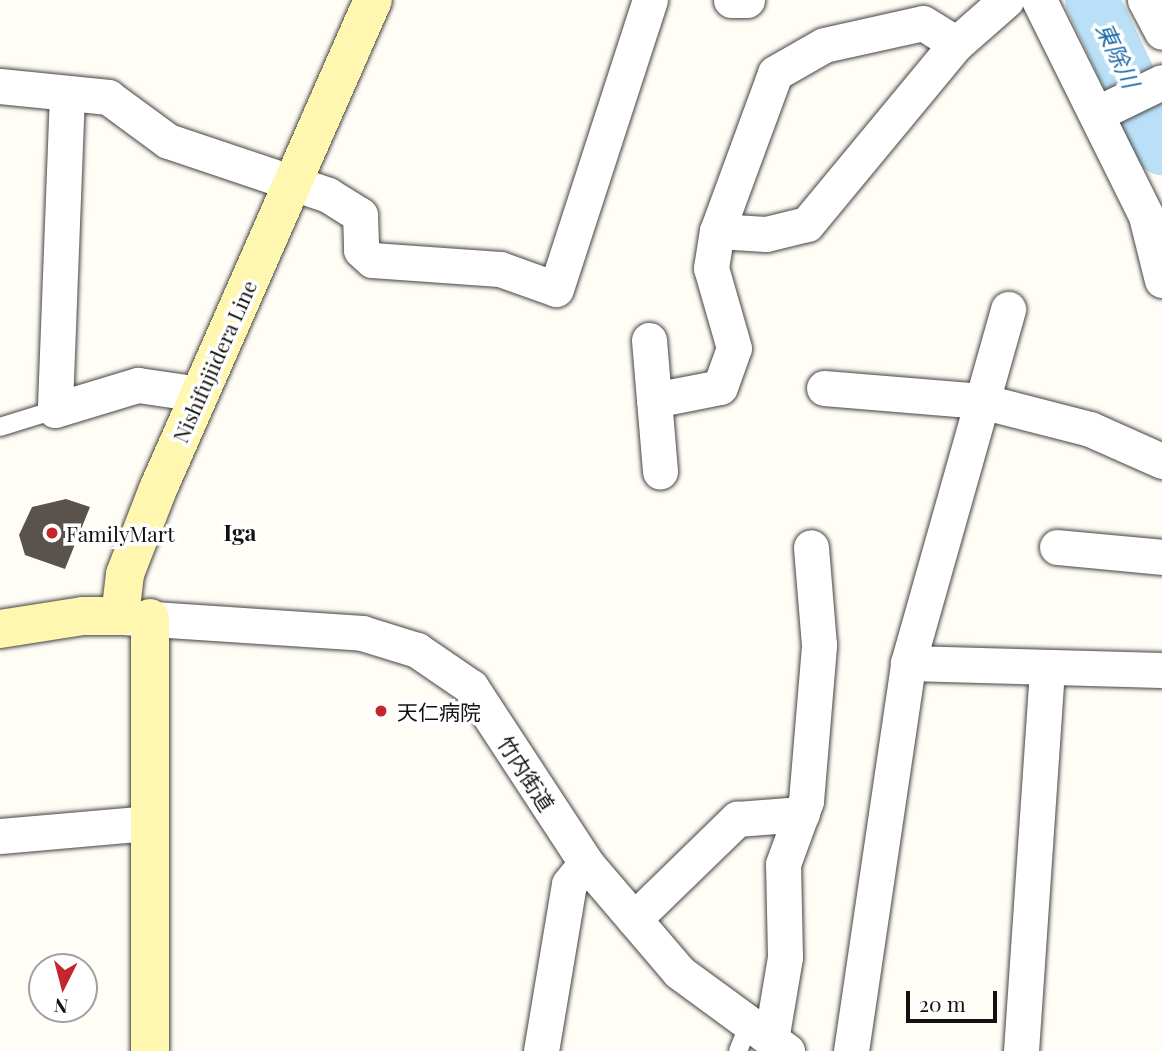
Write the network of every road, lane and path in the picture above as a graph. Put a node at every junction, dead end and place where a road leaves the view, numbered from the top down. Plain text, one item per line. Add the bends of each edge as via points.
1 (373, 0) edge
2 (650, 0) edge
3 (731, 0) edge
4 (747, 0) edge
5 (1006, 0) edge
6 (1039, 0) edge
7 (1145, 0) edge
8 (1162, 32) edge
9 (956, 44) junction
10 (1162, 82) edge
11 (0, 86) edge
12 (67, 93) junction
13 (1105, 111) junction
14 (292, 184) junction
15 (717, 231) junction
16 (1162, 280) edge
17 (1007, 309) dead end
18 (649, 340) dead end
19 (824, 388) dead end
20 (200, 394) junction
21 (654, 400) junction
22 (981, 401) junction
23 (55, 410) junction
24 (0, 427) edge
25 (1162, 461) edge
26 (660, 472) dead end
27 (811, 547) dead end
28 (1057, 547) dead end
29 (1162, 557) edge
30 (135, 617) junction
31 (0, 629) edge
32 (908, 663) junction
33 (1047, 668) junction
34 (1162, 670) edge
35 (802, 814) junction
36 (150, 823) junction
37 (0, 836) edge
38 (586, 863) junction
39 (634, 919) junction
40 (761, 1042) edge
41 (150, 1051) edge
42 (541, 1051) edge
43 (851, 1051) edge
44 (1021, 1051) edge

1 - 14 main road, Nishifujiidera Line
2 - 14 street via 556,289 500,269 372,260 361,250 360,215 328,195
3 - 4 street
5 - 9 street
6 - 13 street
7 - 8 street
9 - 15 street via 807,224 766,234
9 - 15 street via 923,23 824,45 775,73
10 - 13 street
11 - 12 street
12 - 14 street via 108,97 168,141
12 - 23 street
13 - 16 street via 1146,216
14 - 20 main road, Nishifujiidera Line
15 - 21 street via 711,268 734,348 720,387
17 - 22 street
18 - 21 street
19 - 22 street
20 - 23 street via 138,385
20 - 30 main road, Nishifujiidera Line via 125,573
21 - 26 street
22 - 25 street via 1090,429
22 - 32 street
23 - 24 lane
27 - 35 street via 820,645
28 - 29 street
30 - 31 main road via 83,616
30 - 36 main road, Nishifujiidera Line
30 - 38 street, 竹内街道 via 362,633 417,650 471,687
32 - 33 street
32 - 43 street
33 - 34 street
33 - 44 street
35 - 39 street via 737,819
35 - 40 street via 783,864 785,957
36 - 37 street
36 - 41 main road, Nishifujiidera Line
38 - 39 street, 竹内街道
38 - 42 street via 569,884
39 - 40 street, 竹内街道 via 679,972

